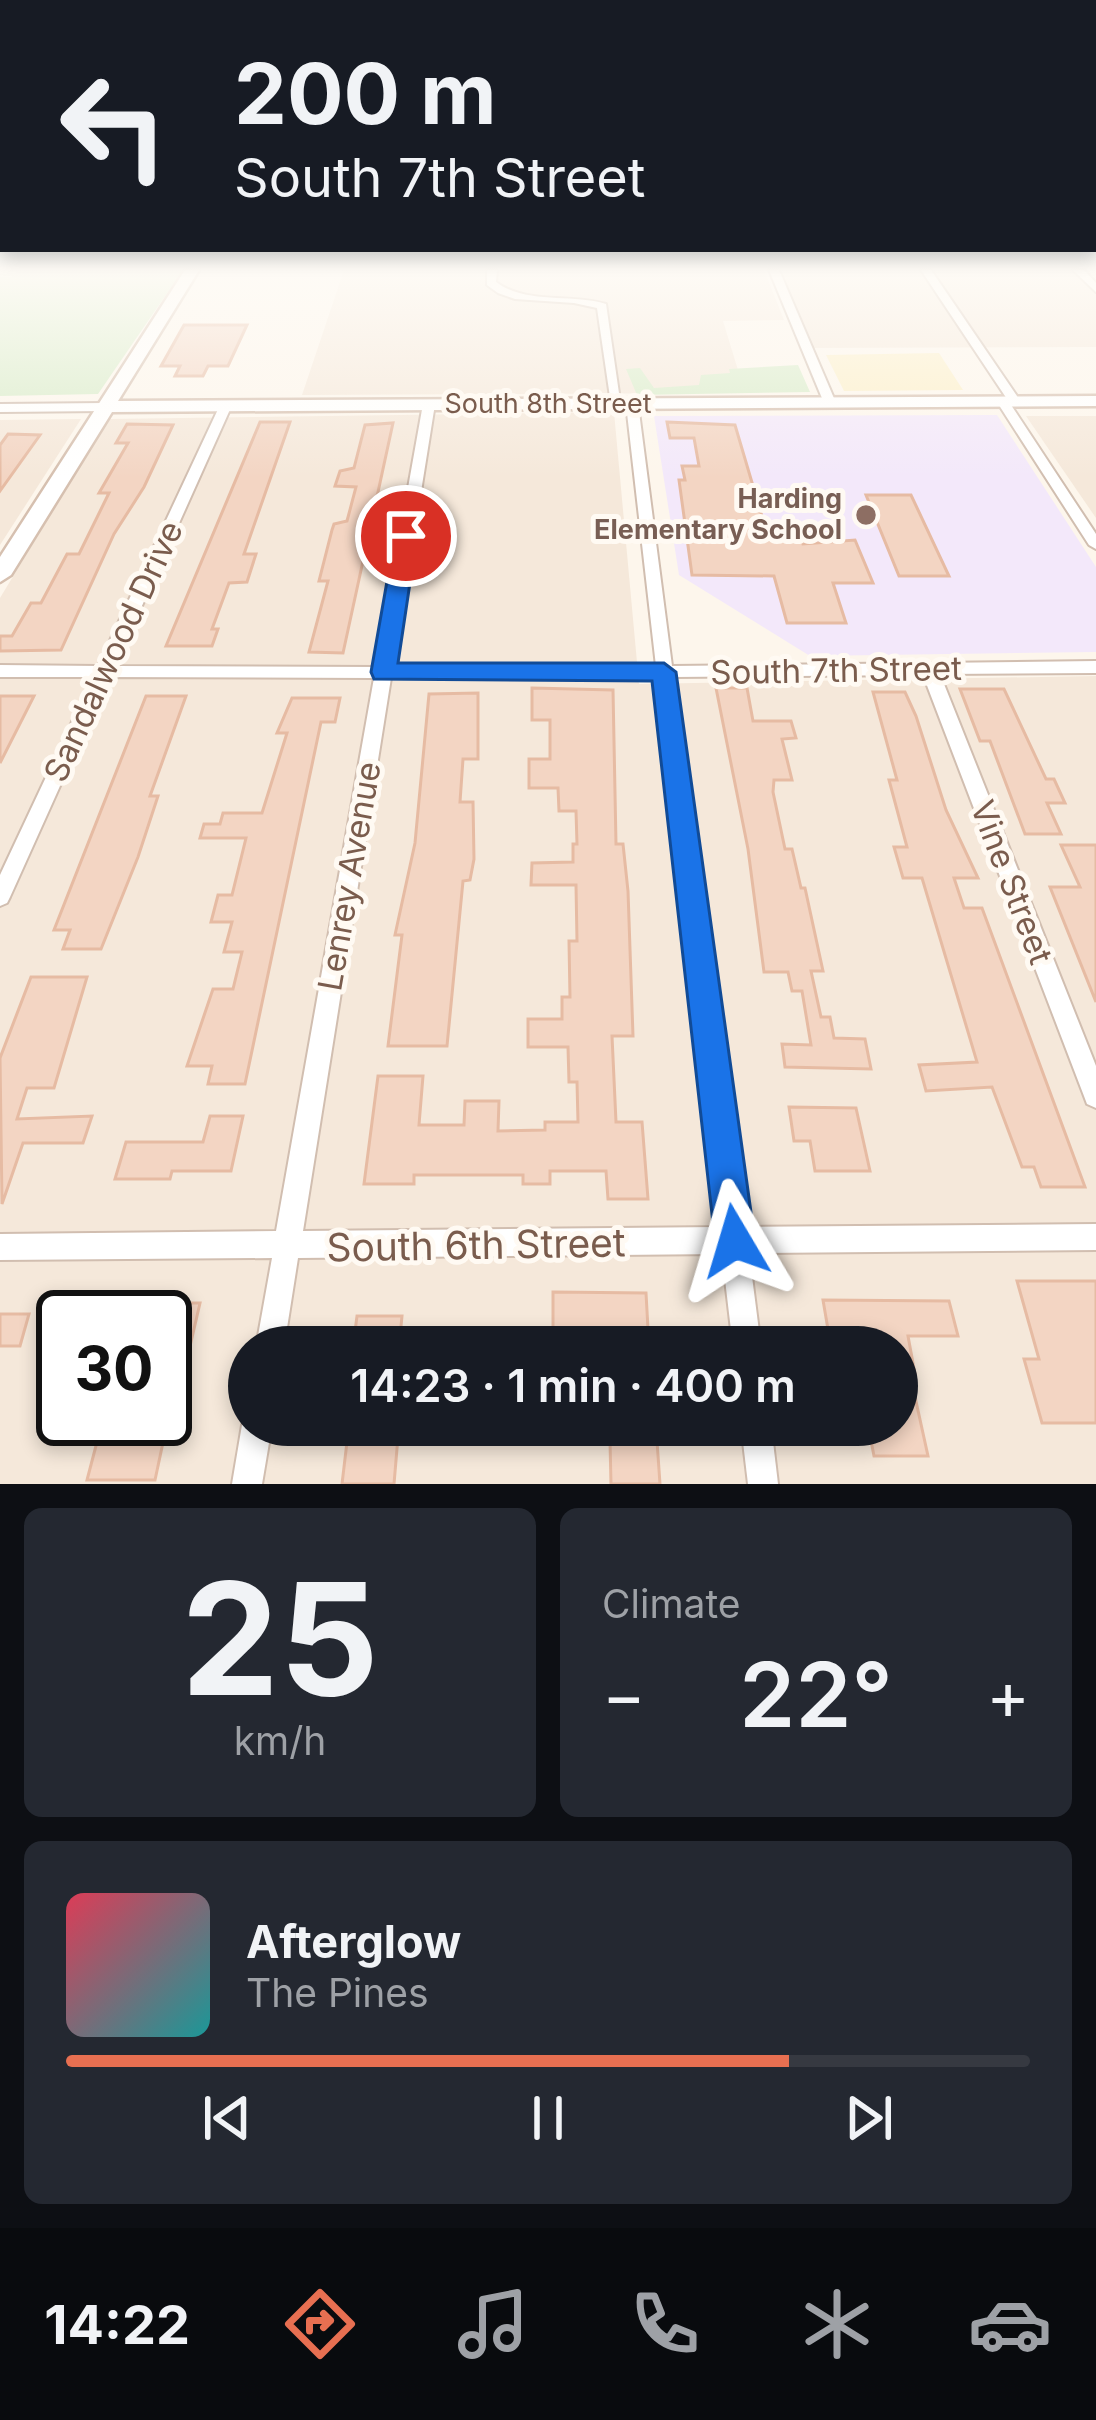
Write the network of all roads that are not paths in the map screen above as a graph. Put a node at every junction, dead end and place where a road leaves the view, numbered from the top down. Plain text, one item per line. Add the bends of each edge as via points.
1 (149, 339) edge
2 (609, 339) edge
3 (803, 339) edge
4 (970, 339) edge
5 (1096, 401) edge
6 (1009, 402) junction
7 (830, 403) junction
8 (428, 404) junction
9 (624, 404) junction
10 (226, 405) junction
11 (105, 407) junction
12 (0, 408) edge
13 (1096, 545) edge
14 (0, 575) edge
15 (1096, 667) edge
16 (929, 668) junction
17 (105, 670) junction
18 (0, 671) edge
19 (383, 672) junction
20 (664, 672) junction
21 (0, 897) edge
22 (1096, 1096) edge
23 (1096, 1237) edge
24 (735, 1241) junction
25 (0, 1247) edge
26 (287, 1247) junction
27 (274, 1326) edge
28 (745, 1326) edge
29 (253, 1446) edge
30 (758, 1446) edge
31 (247, 1484) edge
32 (763, 1484) edge

1 - 11 street
2 - 9 street
3 - 7 street
4 - 6 street
5 - 6 street, South 8th Street
6 - 7 street, South 8th Street
6 - 13 street
7 - 9 street, South 8th Street
8 - 9 street, South 8th Street
8 - 10 street, South 8th Street
8 - 19 street, Lenrey Avenue
9 - 20 street
10 - 11 street, South 8th Street
10 - 17 street, Sandalwood Drive
11 - 12 street, South 8th Street
11 - 14 street
15 - 16 street, South 7th Street
16 - 20 street, South 7th Street
16 - 22 street, Vine Street
17 - 18 street, South 7th Street
17 - 19 street, South 7th Street
17 - 21 street, Sandalwood Drive
19 - 20 street, South 7th Street
19 - 26 street, Lenrey Avenue
20 - 24 street
23 - 24 street, South 6th Street
24 - 26 street, South 6th Street
24 - 28 street
25 - 26 street, South 6th Street
26 - 27 street, Lenrey Avenue
29 - 31 street
30 - 32 street

